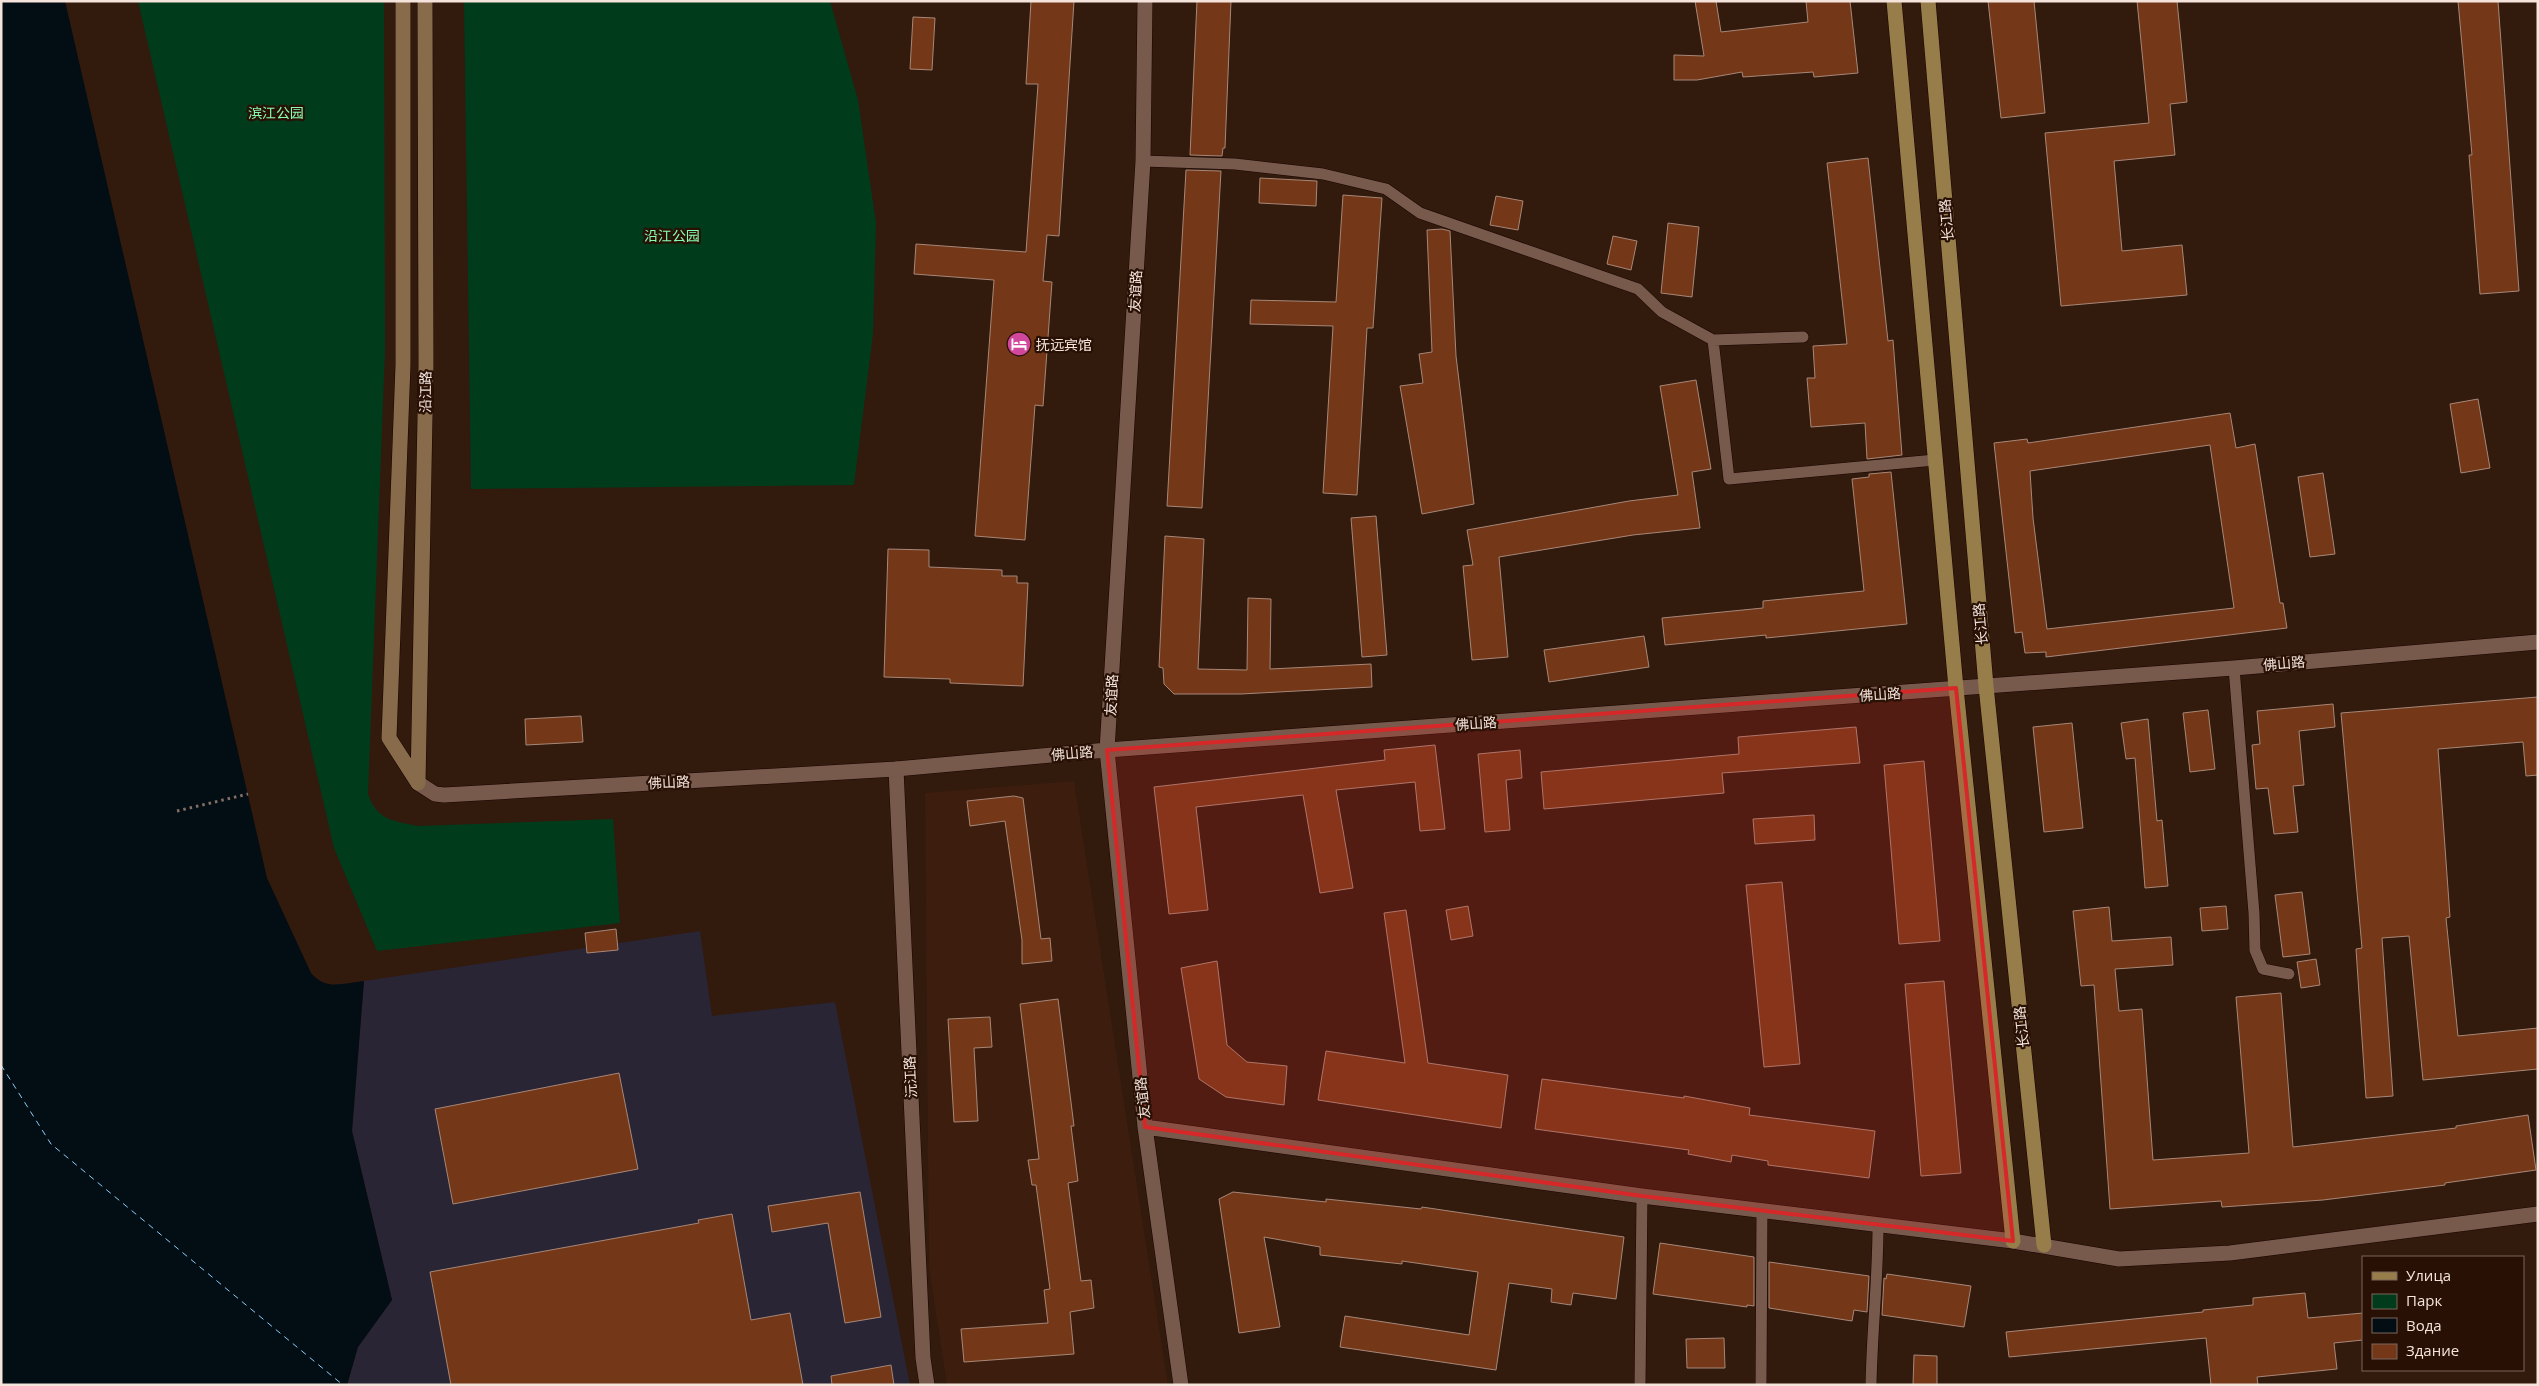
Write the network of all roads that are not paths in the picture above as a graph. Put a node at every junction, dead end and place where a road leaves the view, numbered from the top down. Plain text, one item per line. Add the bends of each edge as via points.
1 (403, 1) edge
2 (426, 1) edge
3 (1145, 1) edge
4 (1894, 1) edge
5 (1928, 1) edge
6 (1143, 161) junction
7 (1803, 337) dead end
8 (1713, 340) junction
9 (1935, 460) junction
10 (2538, 642) edge
11 (2234, 668) junction
12 (1986, 686) junction
13 (1956, 688) junction
14 (1107, 750) junction
15 (896, 769) junction
16 (418, 783) junction
17 (2289, 974) dead end
18 (1145, 1127) junction
19 (1642, 1196) junction
20 (1762, 1210) junction
21 (2538, 1214) edge
22 (1878, 1226) junction
23 (2014, 1241) junction
24 (2044, 1245) junction
25 (927, 1385) edge
26 (1181, 1385) edge
27 (1640, 1385) edge
28 (1761, 1385) edge
29 (1871, 1385) edge

1 - 16 main road via 403,365 389,738
2 - 16 main road, 沿江路 via 426,356
3 - 6 street, 友谊路
4 - 9 main road
5 - 12 main road, 长江路
6 - 8 lane via 1235,164 1323,174 1386,189 1420,212 1638,289 1662,312
6 - 14 street, 友谊路
7 - 8 lane
8 - 9 lane via 1729,479
9 - 13 main road
10 - 11 street, 佛山路
11 - 12 street, 佛山路
11 - 17 lane via 2255,950 2263,969
12 - 13 street, 佛山路
12 - 24 main road, 长江路
13 - 14 street, 佛山路
13 - 23 main road
14 - 15 street, 佛山路
14 - 18 street, 友谊路
15 - 16 street, 佛山路 via 444,795 430,792
15 - 25 street, 沅江路 via 923,1358
18 - 19 street
18 - 26 street, 友谊路
19 - 20 street
19 - 27 lane
20 - 22 street
20 - 28 lane
21 - 24 street via 2230,1253 2120,1259
22 - 23 street
22 - 29 lane
23 - 24 street

